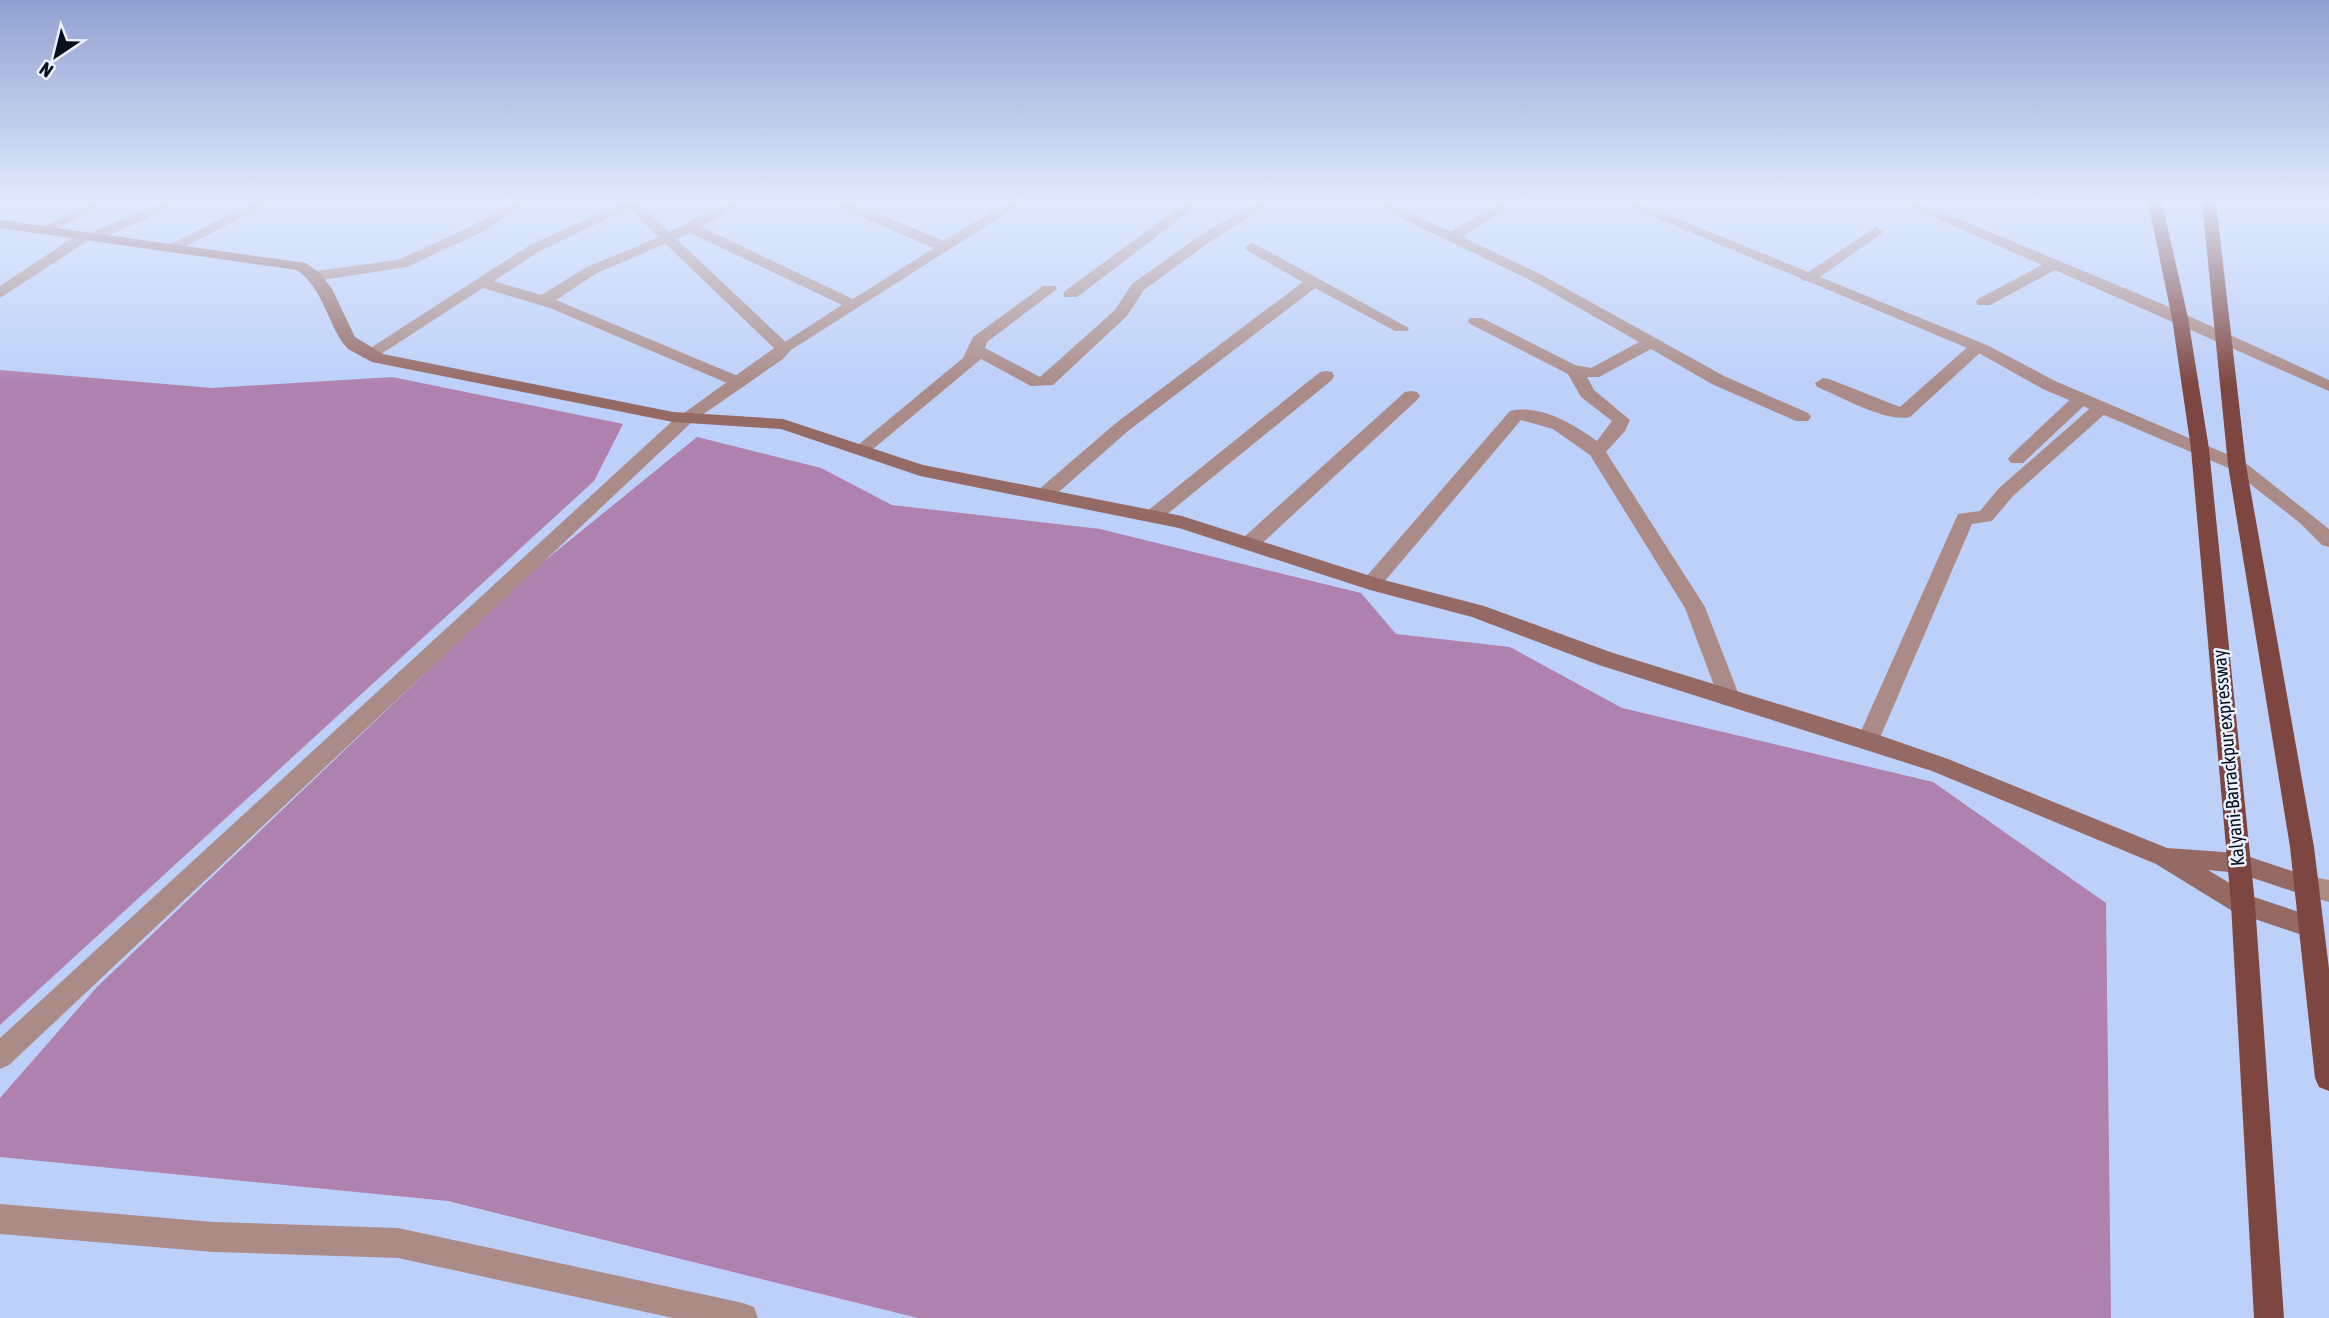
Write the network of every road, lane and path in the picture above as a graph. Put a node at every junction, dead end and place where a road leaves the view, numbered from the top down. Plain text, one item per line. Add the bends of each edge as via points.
1 (46, 264) edge
2 (289, 264) edge
3 (403, 264) edge
4 (510, 264) edge
5 (608, 264) edge
6 (696, 264) edge
7 (767, 264) edge
8 (919, 264) edge
9 (1112, 264) edge
10 (1170, 264) edge
11 (1282, 264) edge
12 (1506, 264) edge
13 (1775, 264) edge
14 (1830, 264) edge
15 (2050, 264) edge
16 (2168, 264) edge
17 (2215, 264) edge
18 (2053, 265) junction
19 (315, 276) junction
20 (1810, 278) junction
21 (1314, 281) junction
22 (481, 282) junction
23 (1049, 289) dead end
24 (0, 293) edge
25 (1071, 294) dead end
26 (543, 301) junction
27 (1984, 302) dead end
28 (854, 305) junction
29 (2180, 318) junction
30 (1476, 321) dead end
31 (1401, 328) dead end
32 (2223, 340) junction
33 (1652, 342) junction
34 (1977, 347) junction
35 (975, 349) junction
36 (783, 350) junction
37 (369, 354) junction
38 (1576, 372) junction
39 (1326, 376) dead end
40 (739, 383) junction
41 (1823, 383) dead end
42 (2329, 386) edge
43 (1411, 396) dead end
44 (2081, 399) junction
45 (2101, 408) junction
46 (1802, 417) dead end
47 (686, 418) junction
48 (2200, 449) junction
49 (861, 450) junction
50 (1597, 451) junction
51 (2017, 459) dead end
52 (2237, 465) junction
53 (1045, 494) junction
54 (1153, 516) junction
55 (2329, 540) edge
56 (1250, 543) junction
57 (1372, 583) junction
58 (1729, 698) junction
59 (1868, 740) junction
60 (2164, 857) junction
61 (2238, 863) junction
62 (2318, 888) edge
63 (2243, 904) junction
64 (2320, 927) edge
65 (0, 1056) edge
66 (2329, 1078) edge
67 (0, 1219) edge
68 (743, 1318) edge
69 (2269, 1318) edge

1 - 24 street
2 - 19 main road
3 - 19 street
4 - 22 street
5 - 26 street
6 - 36 street
7 - 28 street
8 - 28 street
9 - 25 street
10 - 35 street via 1138,287 1121,313 1047,381 1037,382
11 - 21 street
12 - 33 street
13 - 20 street
14 - 20 street
15 - 18 street
16 - 29 highway, Kalyani-Barrackpur expressway
17 - 32 highway
18 - 27 street
18 - 29 street
19 - 37 main road via 348,339
20 - 34 street
21 - 31 street
21 - 53 street via 1122,427
22 - 26 street
22 - 37 street
23 - 35 street via 979,340
26 - 40 street
28 - 36 street
29 - 32 street
29 - 48 highway, Kalyani-Barrackpur expressway
30 - 38 street
32 - 42 street
32 - 52 highway
33 - 38 street via 1593,373
33 - 46 street via 1717,380
34 - 41 street via 1904,413
34 - 44 street
35 - 49 street via 969,362
36 - 40 street
37 - 47 main road
38 - 50 street via 1587,393 1621,420
39 - 54 street
40 - 47 street
43 - 56 street
44 - 45 street
44 - 51 street
45 - 48 street
45 - 59 street via 2006,492 1985,517 1965,518
47 - 49 main road via 783,424
47 - 65 street
48 - 52 street
48 - 61 highway, Kalyani-Barrackpur expressway
49 - 53 main road via 920,470
50 - 57 street via 1581,436 1526,414 1516,415
50 - 58 street via 1695,607
52 - 55 street
52 - 62 highway
53 - 54 main road
54 - 56 main road
56 - 57 main road
57 - 58 main road via 1477,611 1605,659
58 - 59 main road
59 - 60 main road
60 - 61 main road
60 - 63 main road
61 - 62 main road
61 - 63 highway, Kalyani-Barrackpur expressway
62 - 64 highway
63 - 64 main road
63 - 69 highway, Kalyani-Barrackpur expressway
64 - 66 highway
67 - 68 street via 214,1237 398,1242

